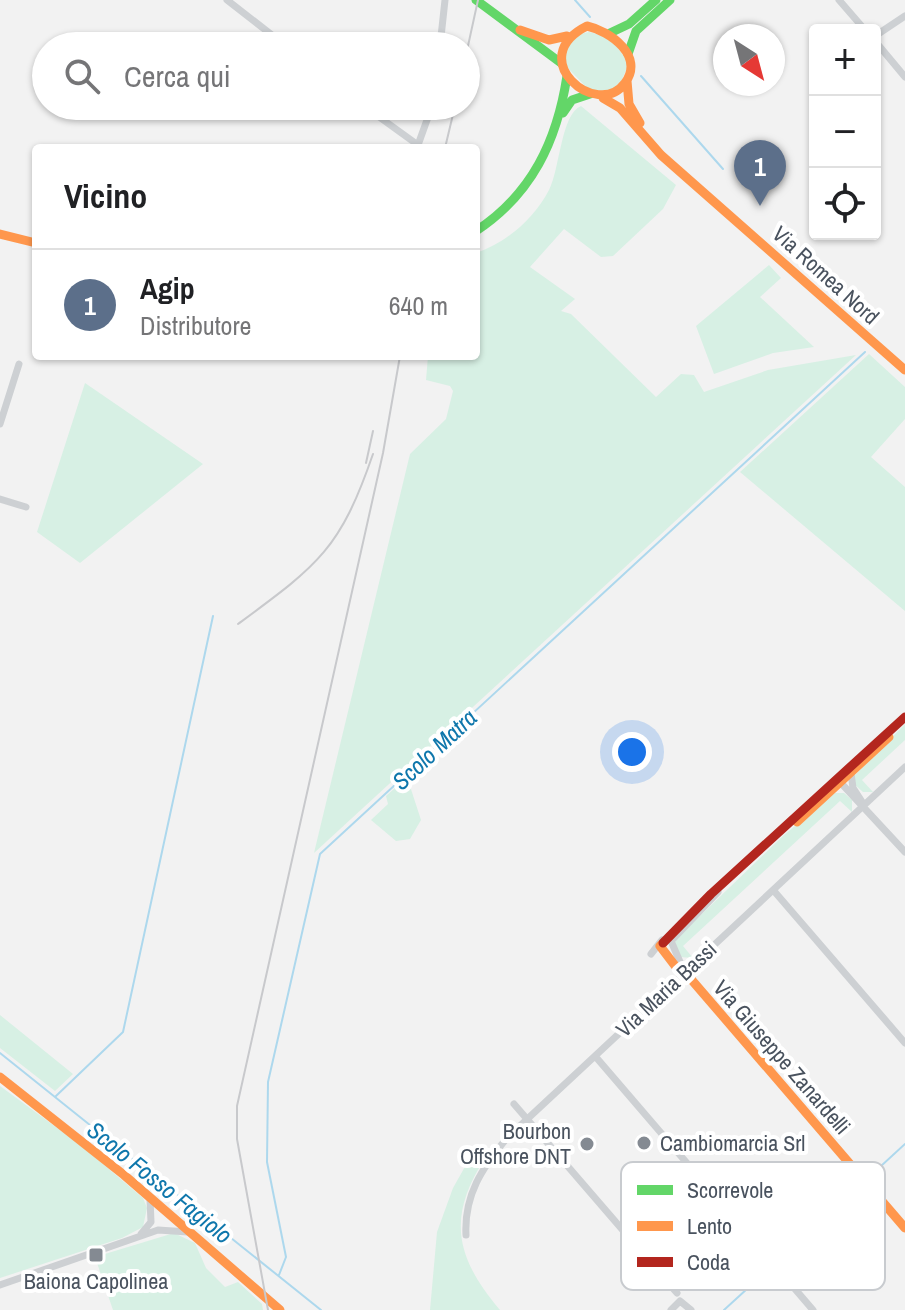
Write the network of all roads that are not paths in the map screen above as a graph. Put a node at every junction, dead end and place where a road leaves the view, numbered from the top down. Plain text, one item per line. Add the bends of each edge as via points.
1 (227, 0) edge
2 (445, 0) edge
3 (476, 0) edge
4 (656, 0) edge
5 (670, 0) edge
6 (839, 0) edge
7 (905, 16) edge
8 (860, 24) edge
9 (509, 25) junction
10 (268, 32) edge
11 (442, 32) edge
12 (610, 33) junction
13 (569, 34) junction
14 (881, 34) edge
15 (881, 47) edge
16 (628, 54) junction
17 (561, 63) junction
18 (567, 76) junction
19 (905, 77) edge
20 (627, 81) junction
21 (590, 94) junction
22 (603, 98) junction
23 (383, 120) edge
24 (427, 120) edge
25 (556, 127) junction
26 (651, 143) junction
27 (417, 144) edge
28 (418, 144) edge
29 (480, 228) edge
30 (0, 234) edge
31 (32, 242) edge
32 (19, 364) dead end
33 (905, 370) edge
34 (0, 424) edge
35 (0, 499) edge
36 (26, 507) dead end
37 (905, 717) edge
38 (875, 743) junction
39 (905, 767) edge
40 (851, 773) junction
41 (837, 786) junction
42 (850, 790) junction
43 (864, 805) junction
44 (800, 812) junction
45 (771, 841) junction
46 (905, 852) edge
47 (724, 885) junction
48 (774, 891) junction
49 (668, 952) junction
50 (684, 971) junction
51 (905, 1043) edge
52 (595, 1056) junction
53 (0, 1077) edge
54 (514, 1104) dead end
55 (527, 1118) junction
56 (686, 1162) edge
57 (849, 1162) edge
58 (148, 1195) junction
59 (885, 1205) edge
60 (905, 1228) edge
61 (621, 1231) edge
62 (466, 1235) dead end
63 (140, 1236) junction
64 (197, 1236) junction
65 (0, 1285) edge
66 (670, 1290) edge
67 (796, 1290) edge
68 (677, 1298) junction
69 (690, 1307) edge
70 (280, 1308) edge
71 (671, 1310) edge
72 (813, 1310) edge

1 - 10 street
2 - 11 street
3 - 9 main road
4 - 12 main road
5 - 16 main road via 636,31
6 - 8 street
7 - 14 street
9 - 13 main road via 549,40
9 - 17 main road
12 - 13 main road via 587,26
12 - 16 main road
13 - 17 main road
15 - 19 street
16 - 20 main road
17 - 18 main road
18 - 21 main road
18 - 25 main road
20 - 22 main road
20 - 26 main road, Via Romea Nord via 629,104
21 - 22 main road
21 - 25 main road via 568,104
22 - 26 main road, Via Romea Nord via 620,108
23 - 27 street
24 - 28 street
25 - 29 main road via 526,190
26 - 33 main road, Via Romea Nord
30 - 31 main road
32 - 34 street
35 - 36 street
37 - 38 main road
37 - 40 main road
38 - 41 main road
38 - 44 main road
39 - 43 street, Via Maria Bassi
40 - 41 main road
40 - 42 street
41 - 42 street
41 - 44 main road
41 - 45 main road
42 - 43 street
43 - 46 street
43 - 48 street, Via Maria Bassi
44 - 45 main road
45 - 47 main road
47 - 49 street via 671,941
47 - 49 main road via 660,946
48 - 50 street, Via Maria Bassi
48 - 51 street
49 - 50 main road, Via Giuseppe Zanardelli
50 - 52 street, Via Maria Bassi
50 - 57 main road, Via Giuseppe Zanardelli
52 - 55 street, Via Maria Bassi
52 - 56 street
53 - 58 main road
54 - 55 street
55 - 61 street
55 - 62 street, Via Maria Bassi via 479,1175 470,1193
58 - 63 street via 153,1214
58 - 64 main road
59 - 60 main road, Via Giuseppe Zanardelli
63 - 64 street via 170,1228
63 - 65 street
64 - 70 main road
66 - 68 street
67 - 72 street
68 - 69 street
68 - 71 street

